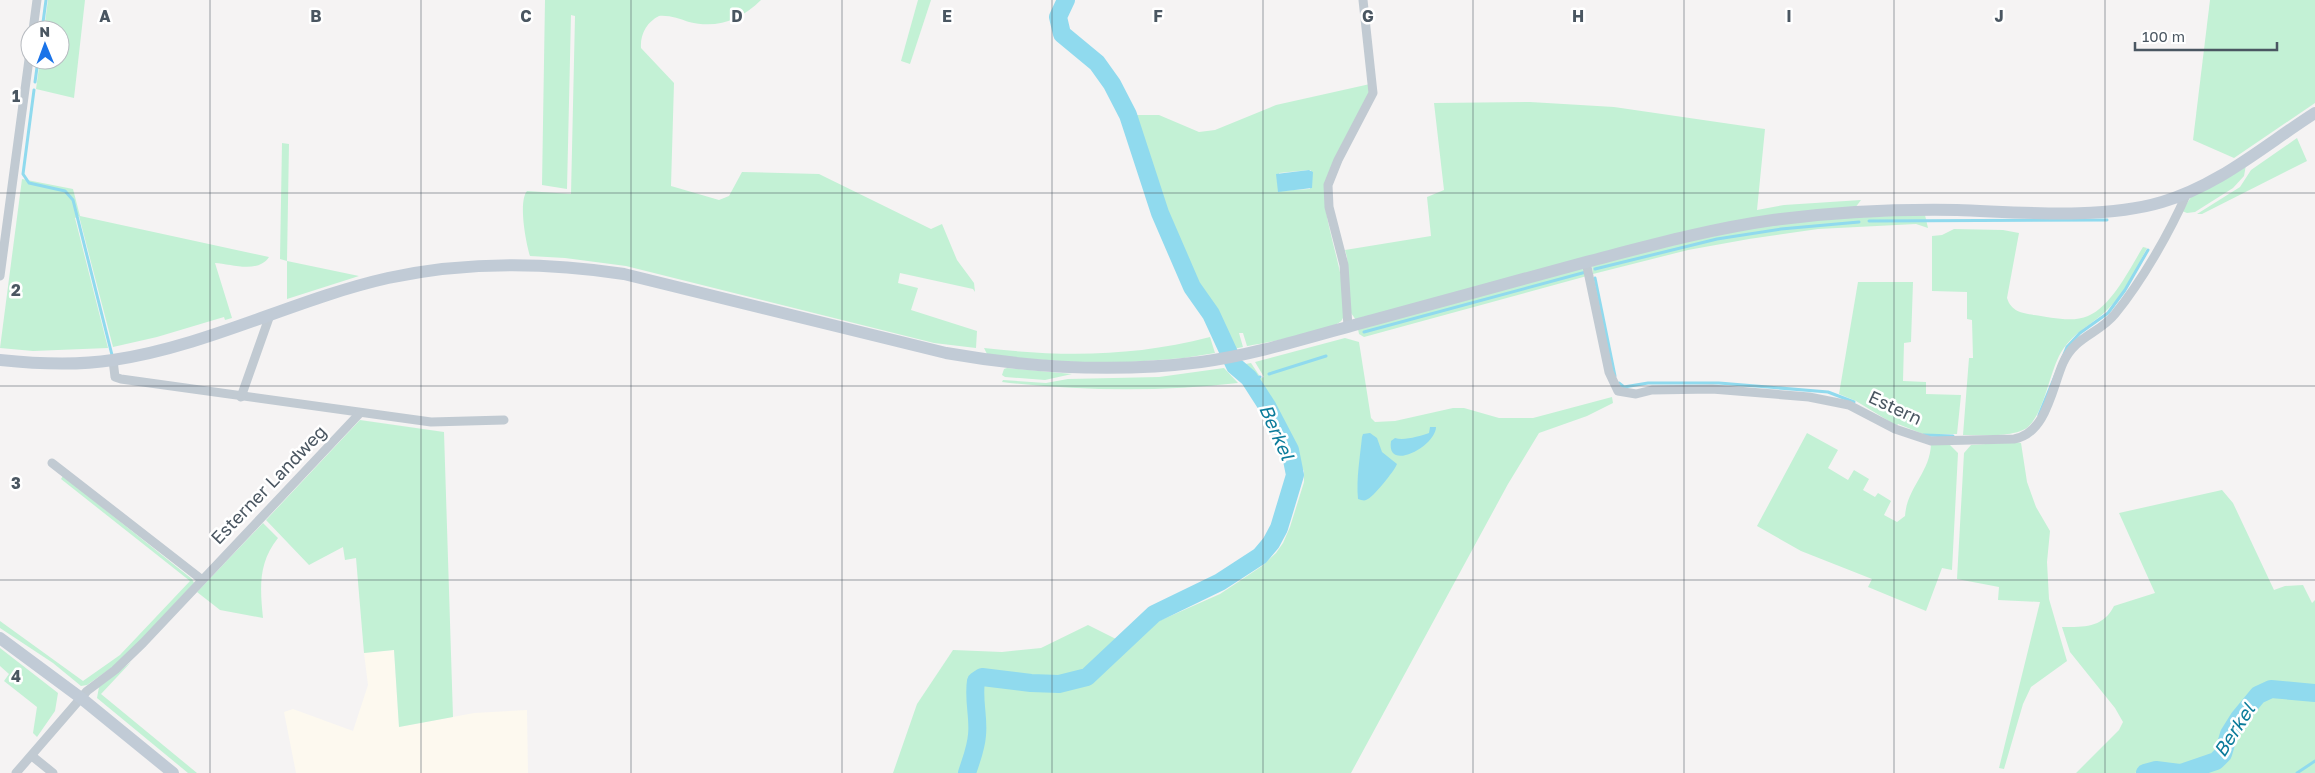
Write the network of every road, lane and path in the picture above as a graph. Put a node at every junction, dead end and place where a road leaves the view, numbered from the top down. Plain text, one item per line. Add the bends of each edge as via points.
1 (37, 0) edge
2 (1364, 0) edge
3 (34, 20) edge
4 (28, 70) edge
5 (2315, 112) edge
6 (2188, 193) junction
7 (1586, 262) junction
8 (0, 276) edge
9 (270, 315) junction
10 (1348, 328) junction
11 (0, 360) edge
12 (113, 360) junction
13 (242, 397) junction
14 (360, 413) junction
15 (504, 420) dead end
16 (52, 462) dead end
17 (201, 579) junction
18 (0, 638) edge
19 (81, 698) junction
20 (32, 756) junction
21 (16, 773) edge
22 (53, 773) edge
23 (173, 773) edge

1 - 3 street
2 - 10 street via 1373,93 1328,184 1329,208 1344,265
4 - 8 street
5 - 6 street via 2237,166
6 - 7 street via 2161,203 2118,210 1922,210 1806,216 1696,234
6 - 7 street, Estern via 2114,316 2072,348 2037,425 2024,438 1931,441 1895,429 1849,405 1809,397 1712,390 1652,390 1636,394 1618,391 1609,372
7 - 10 street
9 - 10 street via 370,283 495,264 561,266 624,274 937,351 1038,366 1094,369 1204,361
9 - 12 street via 177,345
9 - 13 street
11 - 12 street via 59,364
12 - 13 street, Esterner Landweg via 115,377 121,379
13 - 14 street, Esterner Landweg
14 - 15 street, Esterner Landweg via 431,422
14 - 17 street, Esterner Landweg
16 - 17 street
17 - 19 street, Esterner Landweg via 143,643
18 - 19 street
19 - 20 street, Esterner Landweg
19 - 23 street
20 - 21 street, Esterner Landweg
20 - 22 street

